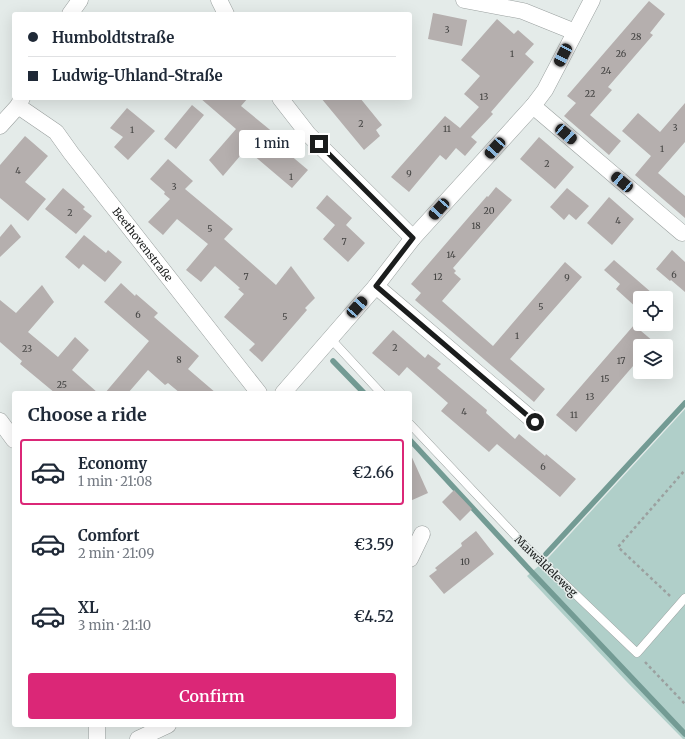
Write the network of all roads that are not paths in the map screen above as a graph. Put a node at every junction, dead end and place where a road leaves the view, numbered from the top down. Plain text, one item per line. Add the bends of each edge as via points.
1 (80, 0) edge
2 (219, 0) edge
3 (464, 0) edge
4 (592, 0) edge
5 (71, 12) edge
6 (225, 12) edge
7 (575, 32) junction
8 (282, 100) edge
9 (20, 102) edge
10 (533, 106) junction
11 (0, 126) edge
12 (682, 233) dead end
13 (413, 238) junction
14 (376, 286) junction
15 (330, 338) junction
16 (257, 391) edge
17 (285, 391) edge
18 (379, 391) edge
19 (0, 421) edge
20 (535, 422) dead end
21 (412, 426) edge
22 (12, 437) edge
23 (422, 534) dead end
24 (412, 555) edge
25 (682, 602) edge
26 (97, 727) edge
27 (164, 727) edge
28 (97, 739) edge
29 (138, 739) edge

1 - 5 street
2 - 6 street
3 - 7 street via 523,11
4 - 7 street
7 - 10 street via 545,90
8 - 13 street via 308,134
9 - 11 street
9 - 16 street, Beethovenstraße via 56,132
10 - 12 street
10 - 13 street
13 - 14 street
14 - 15 street
14 - 20 street
15 - 17 street
15 - 18 lane
19 - 22 street
21 - 25 lane, Maiwäldeleweg via 526,547 636,653
23 - 24 street
26 - 28 street
27 - 29 street

